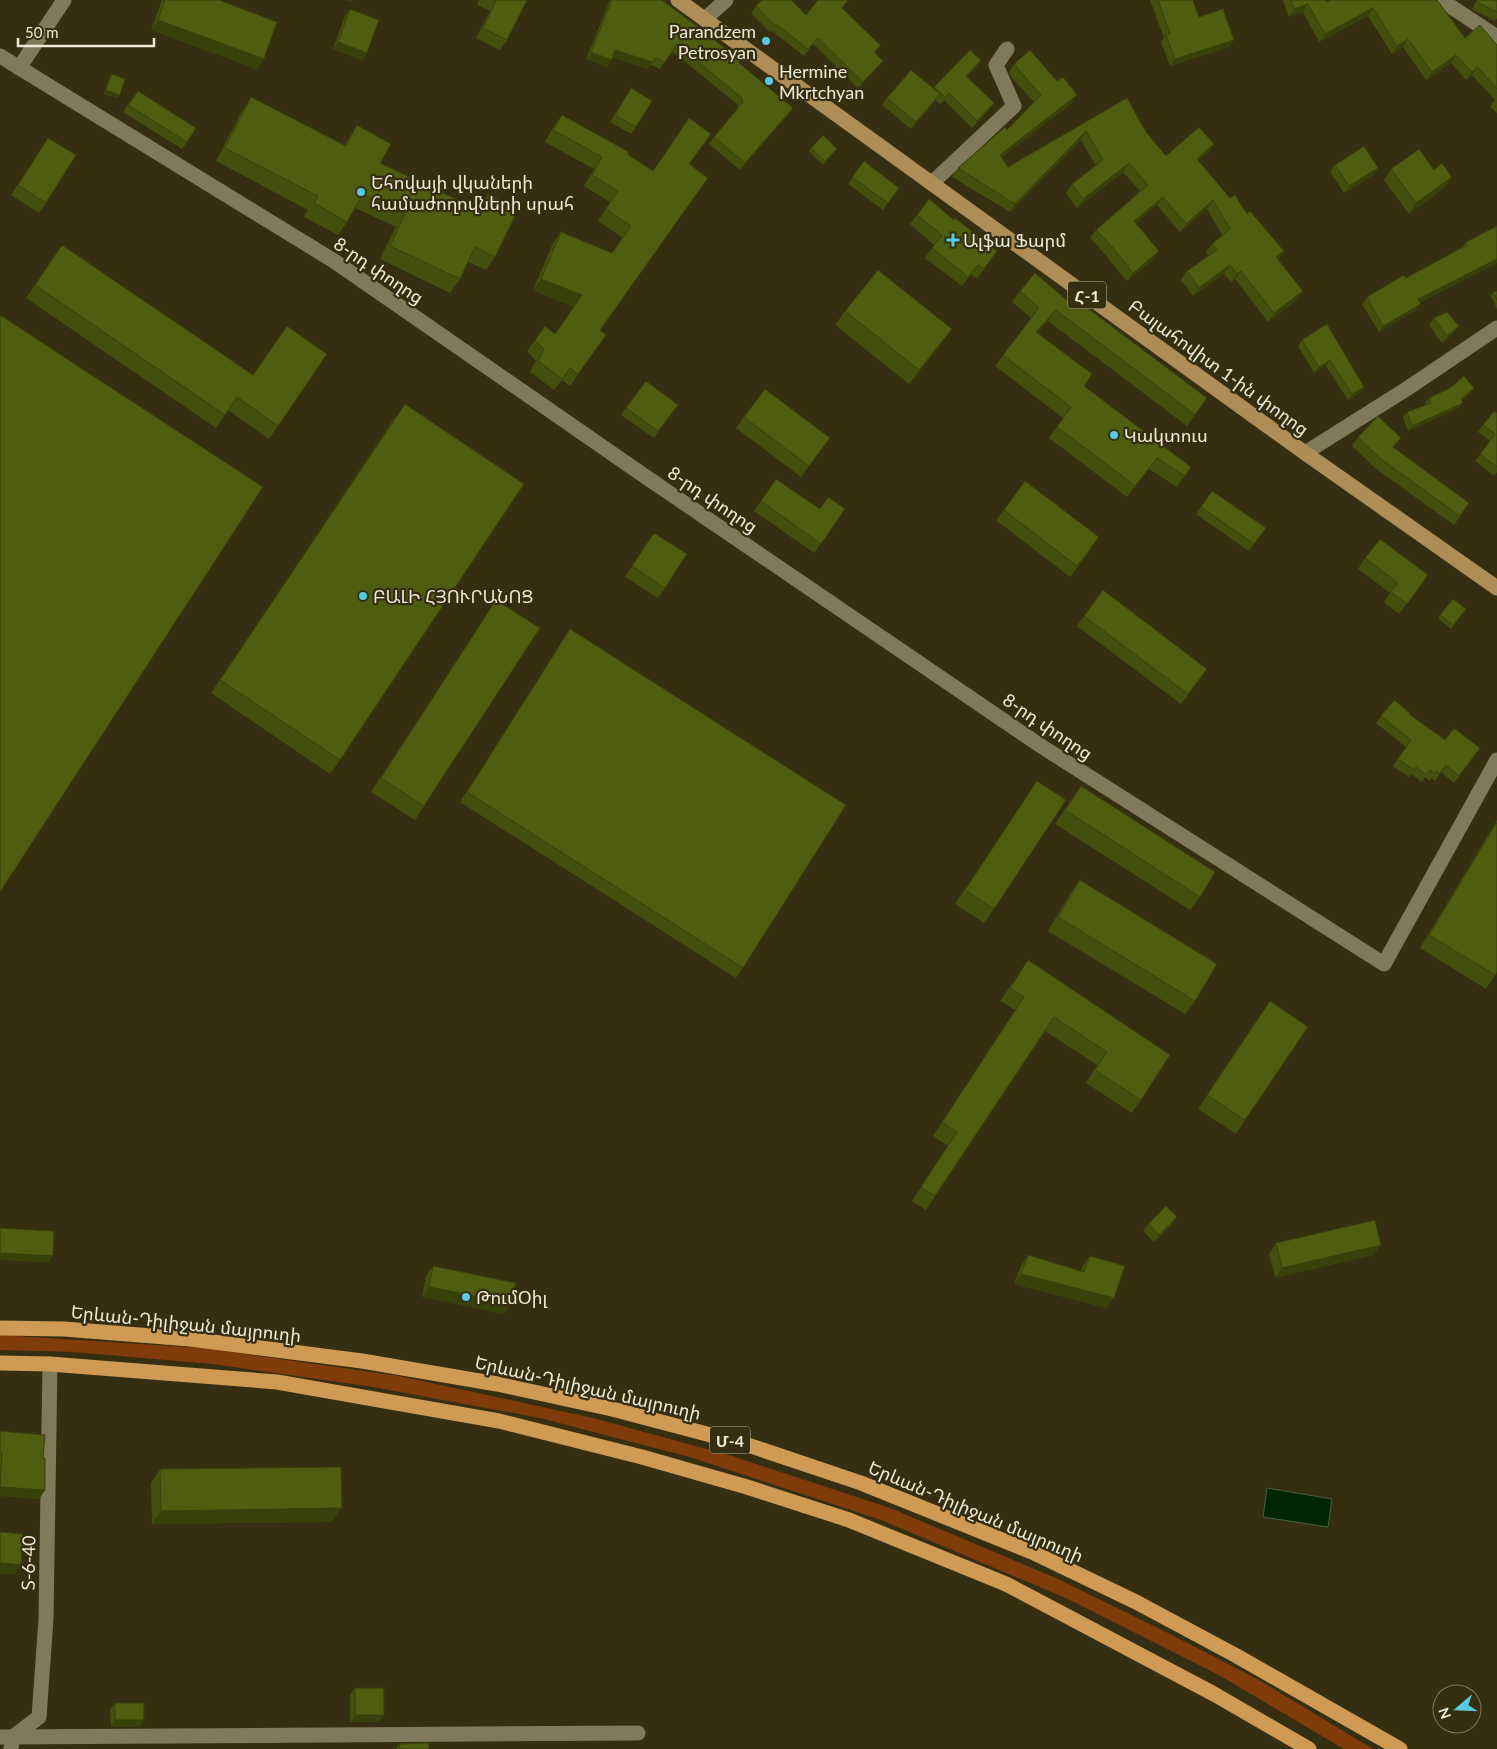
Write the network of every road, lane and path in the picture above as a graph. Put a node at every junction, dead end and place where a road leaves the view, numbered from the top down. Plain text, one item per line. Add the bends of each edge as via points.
1 (64, 0) edge
2 (678, 0) edge
3 (726, 0) edge
4 (1441, 0) edge
5 (705, 20) junction
6 (1497, 37) edge
7 (1007, 48) dead end
8 (0, 56) edge
9 (19, 68) junction
10 (932, 183) junction
11 (1497, 328) edge
12 (1305, 453) junction
13 (1497, 588) edge
14 (1497, 760) edge
15 (0, 1328) edge
16 (0, 1363) edge
17 (50, 1364) junction
18 (638, 1733) dead end
19 (8, 1741) edge
20 (1310, 1749) edge
21 (1400, 1749) edge

1 - 9 street
2 - 5 main road, Բալահովիտ 1-ին փողոց / Հ-1
3 - 5 street
4 - 6 street
5 - 10 main road, Բալահովիտ 1-ին փողոց / Հ-1
7 - 10 street via 996,66 1014,106
8 - 9 street, 8-րդ փողոց
9 - 14 street, 8-րդ փողոց via 334,261 1041,746 1384,964
10 - 12 main road, Բալահովիտ 1-ին փողոց / Հ-1
11 - 12 street
12 - 13 main road, Բալահովիտ 1-ին փողոց / Հ-1
15 - 21 highway, Երևան-Դիլիջան մայրուղի / Մ-4 via 64,1329 190,1339 362,1361 505,1385 745,1444 861,1483 1032,1552 1136,1602
16 - 17 highway, Մ-4
17 - 19 street, Տ-6-40 / Տ-6-40 via 46,1619 39,1717
17 - 20 highway, Մ-4 via 277,1382 450,1412 632,1454 747,1487 850,1520 1006,1584 1214,1694
18 - 19 street

